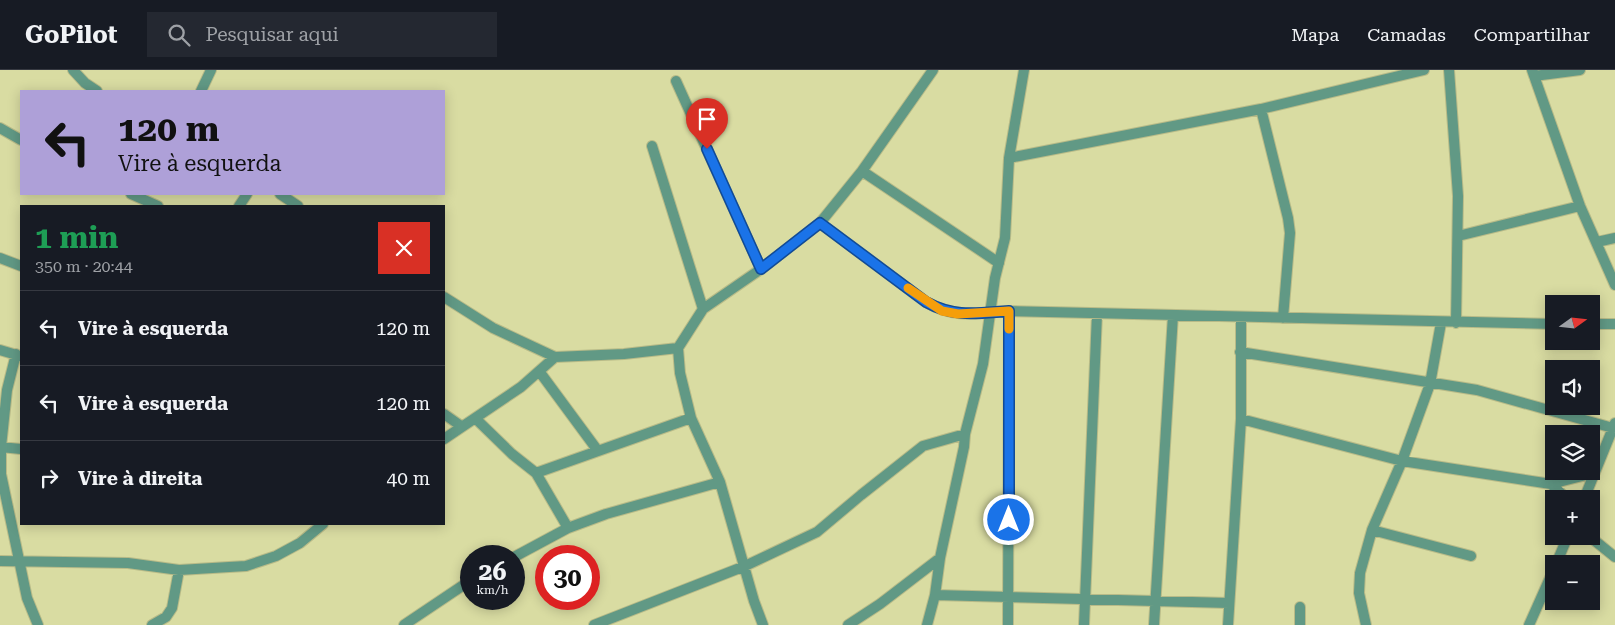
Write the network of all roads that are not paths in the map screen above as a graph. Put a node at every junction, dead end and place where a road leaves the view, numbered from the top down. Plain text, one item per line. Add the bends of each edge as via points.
1 (73, 70) edge
2 (211, 70) edge
3 (933, 70) edge
4 (1024, 70) edge
5 (1424, 70) edge
6 (1449, 70) edge
7 (1580, 70) edge
8 (1533, 73) edge
9 (676, 81) dead end
10 (95, 90) edge
11 (201, 90) edge
12 (1261, 109) junction
13 (0, 128) edge
14 (20, 139) edge
15 (652, 146) dead end
16 (1009, 158) junction
17 (862, 170) junction
18 (134, 195) edge
19 (282, 195) edge
20 (156, 205) edge
21 (296, 205) edge
22 (1580, 206) junction
23 (820, 223) junction
24 (1458, 236) junction
25 (1615, 238) edge
26 (1597, 242) junction
27 (0, 258) edge
28 (999, 263) junction
29 (20, 266) edge
30 (761, 269) junction
31 (1615, 285) edge
32 (445, 298) edge
33 (703, 309) junction
34 (1009, 311) junction
35 (991, 312) junction
36 (1097, 314) junction
37 (1172, 315) junction
38 (1241, 317) junction
39 (1283, 318) junction
40 (1441, 323) junction
41 (1456, 323) junction
42 (1545, 324) edge
43 (1600, 324) edge
44 (1615, 324) edge
45 (678, 348) junction
46 (0, 350) edge
47 (1240, 352) junction
48 (19, 355) edge
49 (555, 357) junction
50 (539, 371) junction
51 (1430, 384) junction
52 (445, 415) edge
53 (475, 418) junction
54 (691, 418) junction
55 (1241, 420) junction
56 (1614, 425) edge
57 (461, 426) junction
58 (965, 434) junction
59 (445, 438) edge
60 (0, 447) edge
61 (20, 450) edge
62 (598, 451) junction
63 (1600, 458) edge
64 (1402, 461) junction
65 (536, 473) junction
66 (1565, 480) edge
67 (720, 482) junction
68 (1550, 484) junction
69 (1557, 490) edge
70 (322, 525) edge
71 (568, 528) junction
72 (1372, 530) junction
73 (1600, 545) edge
74 (525, 551) edge
75 (1471, 556) dead end
76 (1615, 557) edge
77 (940, 558) junction
78 (0, 561) edge
79 (19, 561) junction
80 (745, 566) junction
81 (179, 570) junction
82 (460, 587) edge
83 (1545, 590) edge
84 (936, 595) junction
85 (1009, 596) junction
86 (1085, 599) junction
87 (1155, 602) junction
88 (1229, 603) junction
89 (1300, 607) dead end
90 (38, 625) edge
91 (152, 625) edge
92 (404, 625) edge
93 (594, 625) edge
94 (763, 625) edge
95 (848, 625) edge
96 (927, 625) edge
97 (1008, 625) edge
98 (1084, 625) edge
99 (1154, 625) edge
100 (1228, 625) edge
101 (1300, 625) edge
102 (1366, 625) edge
103 (1530, 625) edge

1 - 10 street
2 - 11 street
3 - 17 street
4 - 16 street
5 - 12 street
6 - 24 street
7 - 8 street
8 - 22 street
9 - 30 street
12 - 16 street
12 - 39 street via 1288,213 1290,232
13 - 14 street
15 - 33 street
16 - 28 street via 1006,230
17 - 23 street
17 - 28 street
18 - 20 street
19 - 21 street
22 - 24 street
22 - 26 street
23 - 30 street
23 - 35 street via 942,311 958,314
24 - 41 street
25 - 26 street
26 - 31 street
27 - 29 street
28 - 35 street
30 - 33 street
32 - 49 street via 493,328
33 - 45 street
34 - 35 street
34 - 36 street
34 - 85 street
35 - 58 street via 983,364
36 - 37 street
36 - 86 street
37 - 38 street
37 - 87 street
38 - 39 street
38 - 47 street
39 - 40 street
40 - 41 street
40 - 51 street
41 - 42 street
43 - 44 street
45 - 49 street
45 - 54 street via 680,373
46 - 48 street
47 - 51 street
47 - 55 street
48 - 60 street via 7,390
49 - 50 street
50 - 53 street
50 - 62 street
51 - 56 street via 1476,390
51 - 64 street
52 - 57 street
53 - 57 street
53 - 65 street
54 - 62 street
54 - 67 street
55 - 64 street
55 - 88 street
56 - 63 street
57 - 59 street
58 - 77 street
58 - 80 street via 923,446 817,532
60 - 61 street
60 - 79 street via 1,474
62 - 65 street
64 - 68 street
64 - 72 street
65 - 71 street
66 - 68 street
67 - 71 street
67 - 80 street
68 - 69 street
70 - 81 street via 300,543 276,556 246,566
71 - 74 street
72 - 75 street
72 - 102 street via 1358,592
73 - 76 street
77 - 84 street
77 - 95 street
78 - 79 street
79 - 81 street via 128,564
79 - 90 street
80 - 93 street
80 - 94 street
81 - 91 street via 172,608 166,617
82 - 92 street
83 - 103 street
84 - 85 street
84 - 96 street
85 - 86 street
85 - 97 street
86 - 87 street
86 - 98 street
87 - 88 street
87 - 99 street
88 - 100 street
89 - 101 street

